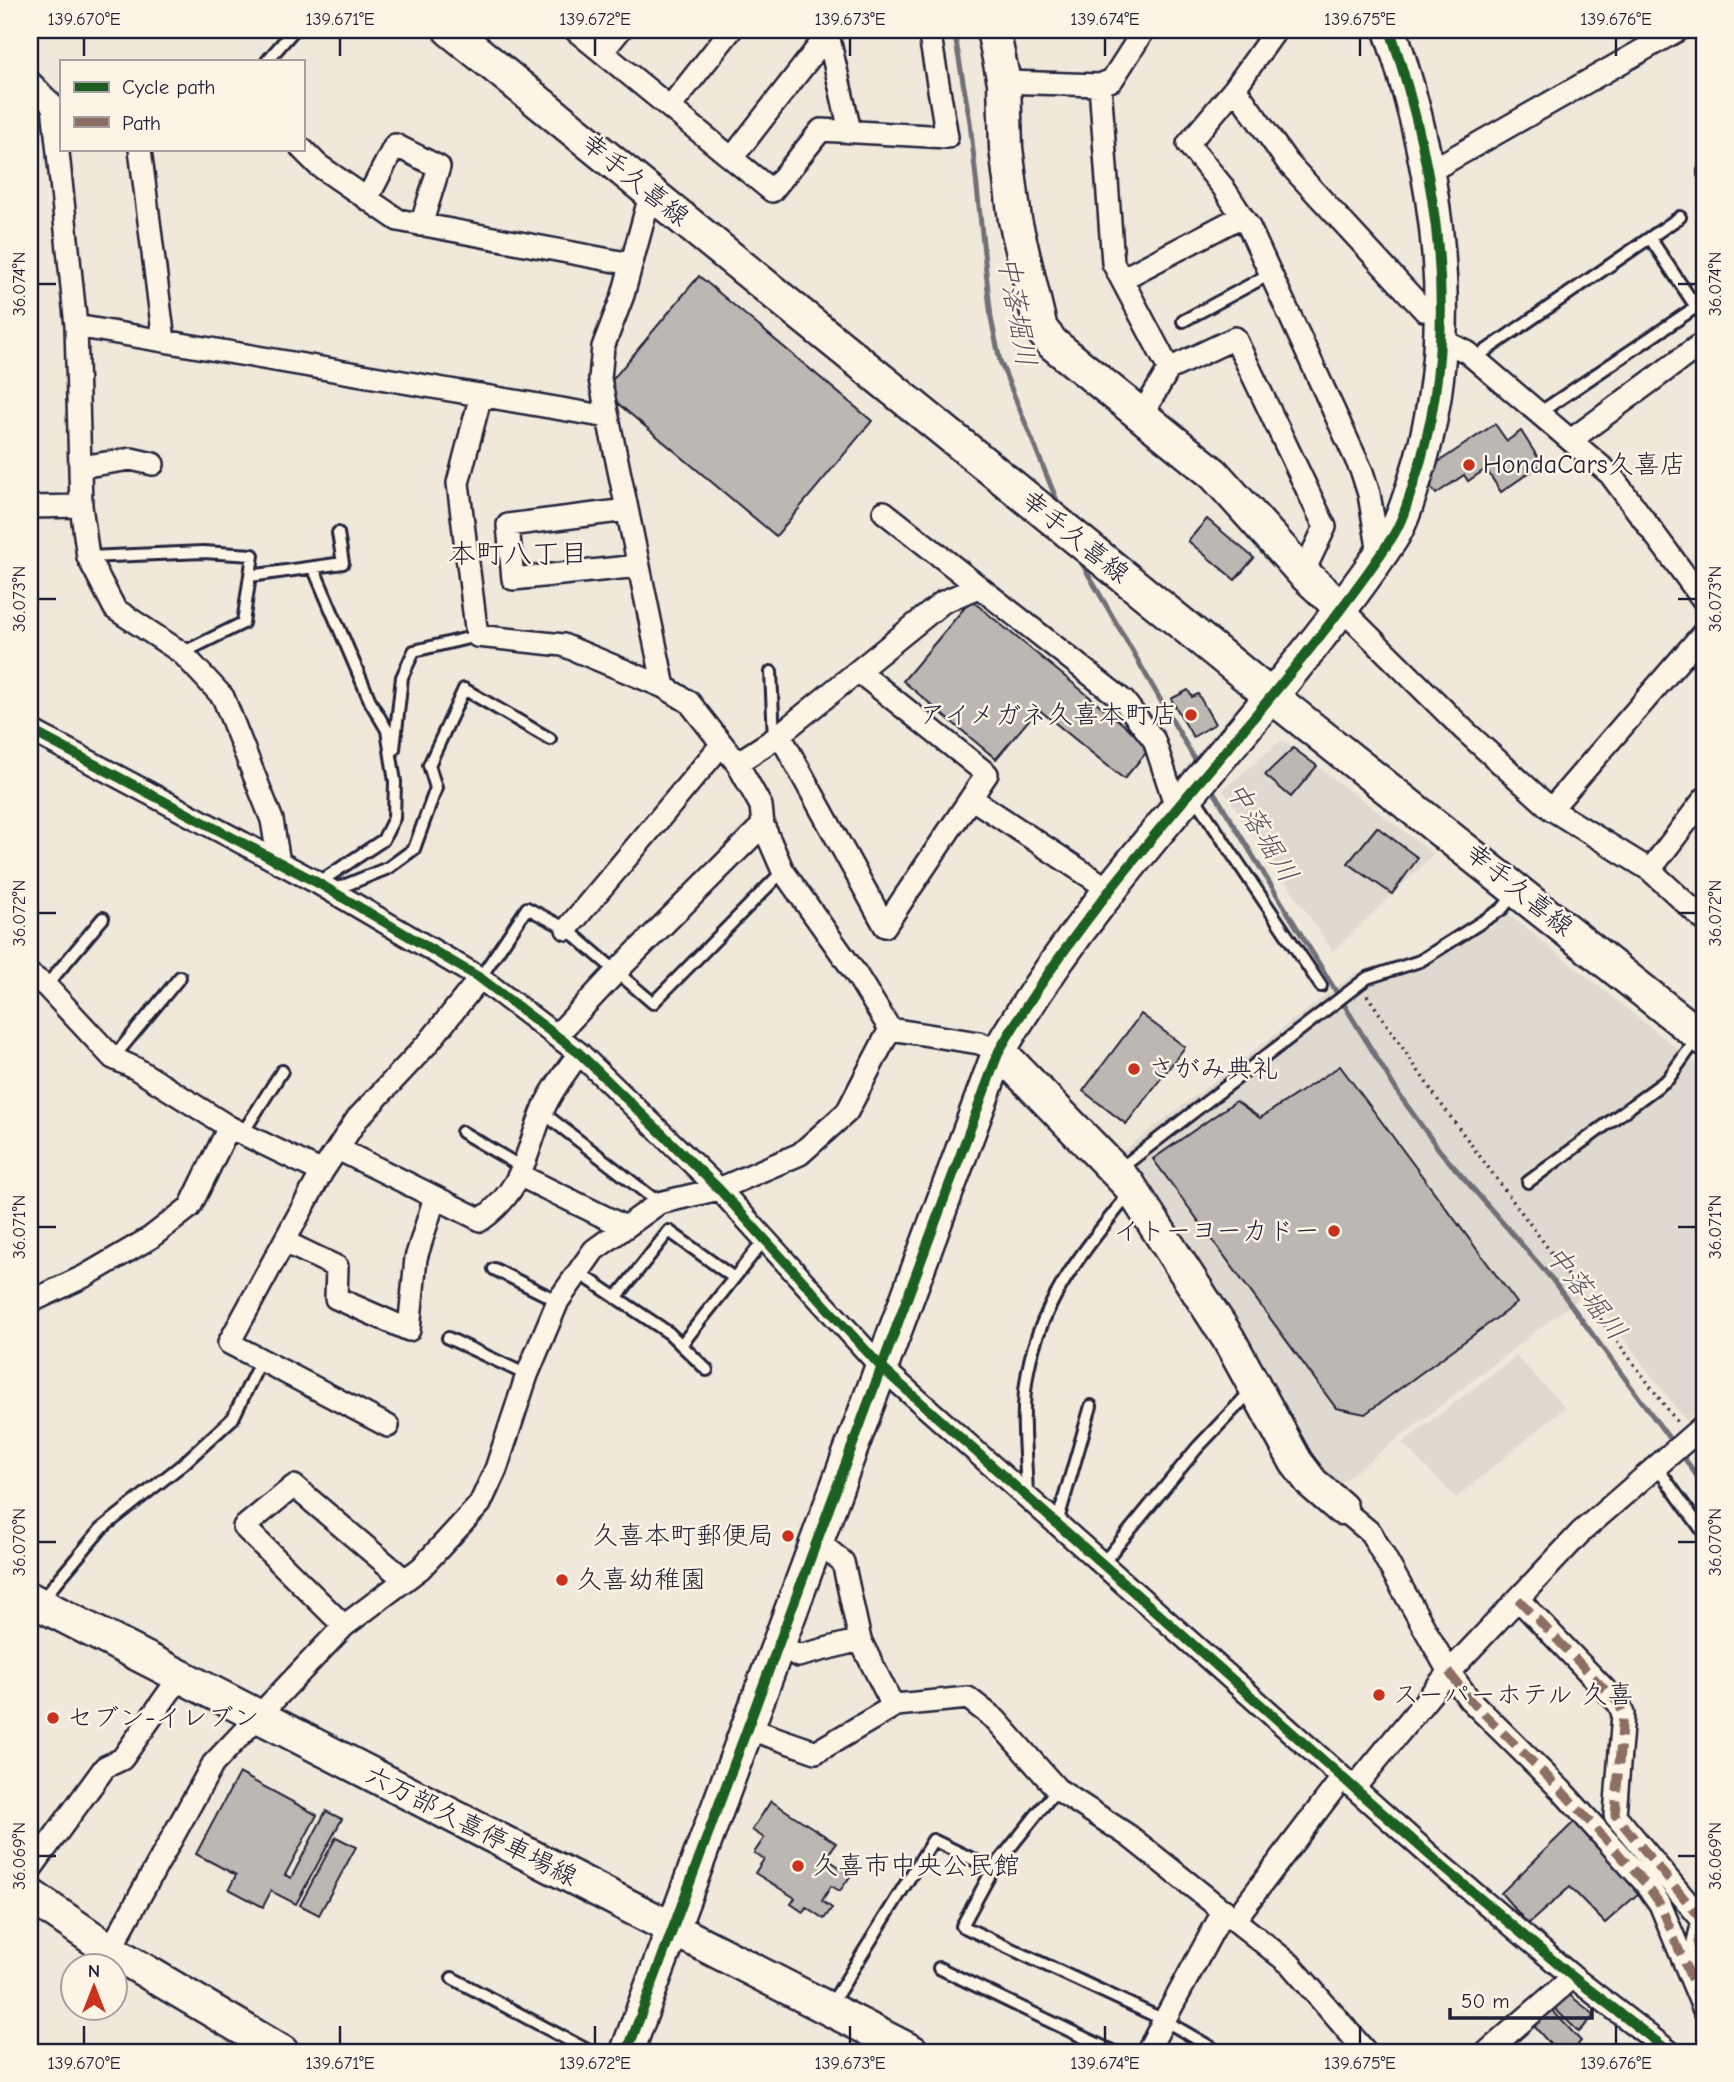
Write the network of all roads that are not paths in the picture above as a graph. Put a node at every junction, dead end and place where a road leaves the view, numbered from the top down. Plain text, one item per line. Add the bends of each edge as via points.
1 (294, 30) edge
2 (450, 30) edge
3 (575, 30) edge
4 (620, 30) edge
5 (731, 30) edge
6 (929, 30) edge
7 (993, 30) edge
8 (1144, 30) edge
9 (1276, 30) edge
10 (1391, 30) edge
11 (1678, 30) edge
12 (828, 32) edge
13 (602, 52) junction
14 (268, 60) edge
15 (30, 82) edge
16 (1004, 82) junction
17 (1100, 85) junction
18 (1235, 88) junction
19 (670, 107) junction
20 (850, 131) junction
21 (59, 143) edge
22 (140, 150) edge
23 (303, 150) edge
24 (732, 158) junction
25 (1430, 172) junction
26 (651, 192) junction
27 (367, 199) junction
28 (1242, 216) junction
29 (1680, 217) dead end
30 (421, 225) junction
31 (1650, 238) junction
32 (631, 264) junction
33 (1272, 273) junction
34 (1122, 279) junction
35 (1183, 321) dead end
36 (1439, 325) junction
37 (76, 326) junction
38 (164, 341) junction
39 (1704, 342) edge
40 (1475, 359) junction
41 (1168, 369) junction
42 (481, 395) junction
43 (1539, 413) junction
44 (1141, 416) junction
45 (608, 417) junction
46 (1571, 440) junction
47 (153, 464) dead end
48 (80, 467) junction
49 (81, 506) junction
50 (30, 507) edge
51 (627, 510) junction
52 (884, 512) dead end
53 (338, 533) dead end
54 (1379, 553) junction
55 (88, 556) junction
56 (639, 566) junction
57 (313, 567) junction
58 (1303, 573) junction
59 (250, 576) junction
60 (978, 587) junction
61 (1704, 601) edge
62 (1343, 610) junction
63 (1704, 632) edge
64 (477, 636) junction
65 (182, 653) junction
66 (858, 671) junction
67 (771, 672) dead end
68 (664, 687) junction
69 (1271, 695) junction
70 (30, 730) edge
71 (777, 737) junction
72 (550, 739) dead end
73 (722, 744) junction
74 (737, 763) junction
75 (392, 766) junction
76 (971, 798) junction
77 (1183, 799) junction
78 (1704, 799) edge
79 (1551, 809) junction
80 (764, 825) junction
81 (279, 863) junction
82 (1650, 870) junction
83 (783, 871) junction
84 (325, 887) junction
85 (1110, 890) junction
86 (1518, 890) junction
87 (103, 918) dead end
88 (1704, 920) edge
89 (567, 929) junction
90 (615, 972) junction
91 (180, 977) dead end
92 (480, 978) junction
93 (38, 981) edge
94 (1321, 986) dead end
95 (890, 1029) junction
96 (556, 1036) junction
97 (1702, 1037) edge
98 (999, 1051) junction
99 (579, 1053) junction
100 (113, 1058) junction
101 (282, 1071) dead end
102 (542, 1112) junction
103 (236, 1130) junction
104 (462, 1132) dead end
105 (338, 1149) junction
106 (322, 1172) junction
107 (522, 1172) junction
108 (1124, 1181) junction
109 (1528, 1182) dead end
110 (719, 1189) junction
111 (435, 1197) junction
112 (659, 1203) junction
113 (625, 1227) junction
114 (765, 1239) junction
115 (285, 1242) junction
116 (494, 1269) dead end
117 (578, 1272) junction
118 (734, 1278) junction
119 (617, 1298) junction
120 (558, 1301) junction
121 (30, 1302) edge
122 (448, 1338) dead end
123 (681, 1345) junction
124 (261, 1360) junction
125 (882, 1368) junction
126 (707, 1370) dead end
127 (527, 1375) junction
128 (1255, 1387) junction
129 (1091, 1406) dead end
130 (1704, 1425) edge
131 (388, 1426) dead end
132 (1661, 1462) junction
133 (1027, 1496) junction
134 (1340, 1508) joint
135 (1057, 1523) junction
136 (1704, 1533) edge
137 (816, 1540) junction
138 (1103, 1563) junction
139 (405, 1580) junction
140 (1518, 1599) junction
141 (34, 1602) edge
142 (344, 1626) junction
143 (860, 1640) junction
144 (778, 1643) junction
145 (1449, 1672) junction
146 (179, 1678) junction
147 (897, 1705) junction
148 (256, 1716) junction
149 (747, 1728) junction
150 (1348, 1783) junction
151 (1057, 1789) junction
152 (993, 1869) junction
153 (30, 1870) edge
154 (30, 1895) edge
155 (1230, 1914) junction
156 (1704, 1920) edge
157 (674, 1928) junction
158 (110, 1950) junction
159 (1697, 1957) edge
160 (939, 1968) dead end
161 (1573, 1977) junction
162 (452, 1978) dead end
163 (829, 2008) junction
164 (1704, 2010) edge
165 (1164, 2020) junction
166 (1361, 2051) edge
167 (282, 2052) edge
168 (591, 2052) edge
169 (627, 2052) edge
170 (913, 2052) edge
171 (1114, 2052) edge
172 (1147, 2052) edge
173 (1219, 2052) edge
174 (1487, 2052) edge
175 (1670, 2052) edge

1 - 14 lane
2 - 26 street, 幸手久喜線
3 - 13 street
4 - 13 street
5 - 19 street
6 - 20 street via 947,137
7 - 16 street
8 - 17 street via 1112,80
9 - 18 street
10 - 25 street
11 - 25 street
12 - 20 street
12 - 24 street
13 - 19 street
15 - 21 street via 53,106
16 - 17 street
16 - 44 street via 1015,220 1041,329
17 - 34 street via 1113,263
18 - 28 street via 1188,144
18 - 36 street via 1288,163
19 - 24 street
20 - 24 street via 821,130 772,191
21 - 37 street
22 - 38 street
23 - 27 street
25 - 36 street
26 - 32 street
26 - 69 street, 幸手久喜線
27 - 30 street via 398,220
27 - 30 street via 395,145 439,167
28 - 33 street
28 - 34 street
29 - 31 lane
30 - 32 street
31 - 40 lane
31 - 43 lane via 1696,307
32 - 45 street via 603,347 600,379
33 - 35 lane
33 - 54 street via 1362,472
34 - 41 street
36 - 40 street
36 - 54 street via 1426,446 1392,538
37 - 38 street
37 - 48 street
38 - 42 street
39 - 46 street
40 - 43 street
41 - 44 street
41 - 58 street via 1235,338 1325,527
42 - 45 street
42 - 64 street via 458,483
43 - 46 street
44 - 58 street via 1214,474
45 - 51 street
46 - 61 street via 1610,474
47 - 48 street via 131,459
48 - 49 street
49 - 50 street
49 - 55 street
51 - 56 street
51 - 56 street via 509,526 513,579
52 - 60 street
53 - 57 lane via 343,563
54 - 62 street
55 - 59 lane via 254,555
55 - 65 street via 115,609
56 - 68 street
57 - 59 lane
57 - 75 lane via 387,730
58 - 62 street
59 - 65 lane via 243,623
60 - 66 street via 943,602
60 - 77 street via 1124,701 1154,740
62 - 69 street
62 - 79 street
63 - 79 street
64 - 68 street via 563,645
64 - 75 lane via 414,651 402,677
65 - 81 street via 223,697 272,820
66 - 71 street
66 - 76 street via 987,774
67 - 71 lane
68 - 73 street via 689,702
69 - 77 street
69 - 86 street, 幸手久喜線
70 - 81 street
71 - 74 street
71 - 76 street via 886,926
72 - 84 lane via 464,689 429,765 436,788 414,849 388,868
73 - 74 street
73 - 89 street
74 - 80 street via 761,806
75 - 84 lane via 394,818 383,840
76 - 85 street
77 - 85 street
77 - 94 lane
78 - 82 street
79 - 82 street
80 - 83 street
80 - 90 street
81 - 84 street
82 - 88 street
83 - 90 lane via 653,1003
83 - 95 street
84 - 92 street
85 - 98 street via 1053,962
86 - 97 street, 幸手久喜線
86 - 108 lane via 1502,909 1420,961 1367,978
87 - 93 lane
89 - 90 lane
89 - 92 lane via 527,908
90 - 96 street
91 - 100 lane
92 - 96 street
92 - 105 street via 429,1042 357,1119
93 - 100 street
95 - 98 street via 979,1043
95 - 110 street via 847,1112 800,1154
96 - 99 street
97 - 109 lane via 1668,1079
98 - 108 street
98 - 125 street
99 - 102 street
99 - 110 street
100 - 103 street
101 - 103 lane
102 - 107 street
102 - 112 lane
103 - 106 street
103 - 121 street via 190,1207 150,1238
104 - 107 lane
105 - 106 street
105 - 111 street
106 - 115 street
107 - 111 street via 481,1220
107 - 113 street
108 - 128 street via 1228,1338
108 - 133 lane via 1037,1328 1025,1384
110 - 112 street
110 - 114 street
111 - 115 street via 416,1258 409,1330 336,1298 337,1267
112 - 113 street
113 - 117 street via 594,1250
114 - 118 lane
114 - 125 street
115 - 124 street via 229,1343
116 - 120 lane
117 - 119 lane
117 - 120 street
118 - 119 lane via 669,1231
118 - 123 lane
119 - 123 lane
120 - 127 street
122 - 127 lane
123 - 126 lane
124 - 131 street
124 - 141 lane via 233,1418 101,1529
125 - 133 street
125 - 137 street
127 - 139 street via 480,1504
128 - 134 street via 1305,1474
128 - 138 lane via 1197,1448
129 - 135 lane
130 - 132 street via 1684,1435
132 - 136 lane
132 - 140 street via 1581,1531
133 - 135 street
134 - 145 street via 1371,1533
135 - 138 street
137 - 143 street via 843,1562
137 - 144 street
138 - 150 street
139 - 142 street
139 - 142 street via 293,1486 244,1527
140 - 145 street
140 - 156 street via 1619,1704 1623,1714 1615,1815
141 - 146 street, 六万部久喜停車場線
142 - 148 street
143 - 144 street via 798,1656
143 - 147 street via 888,1698
144 - 149 street
145 - 150 street
145 - 159 street via 1469,1699 1561,1790 1646,1884
146 - 148 street, 六万部久喜停車場線
146 - 153 street via 122,1759 105,1767
147 - 149 street via 816,1752
147 - 151 street via 968,1698 996,1720
148 - 157 street, 六万部久喜停車場線
148 - 158 street via 213,1765
149 - 157 street
150 - 155 street
150 - 161 street
151 - 152 lane
151 - 155 street via 1129,1836
152 - 163 lane via 933,1840
152 - 165 lane via 962,1926
154 - 158 street
155 - 165 street
155 - 166 street via 1290,1964
156 - 159 street
157 - 163 street, 六万部久喜停車場線
157 - 169 street
158 - 167 street
159 - 164 street
160 - 171 lane
161 - 174 street
161 - 175 street
162 - 168 lane
163 - 170 street, 六万部久喜停車場線
165 - 172 street
165 - 173 lane

